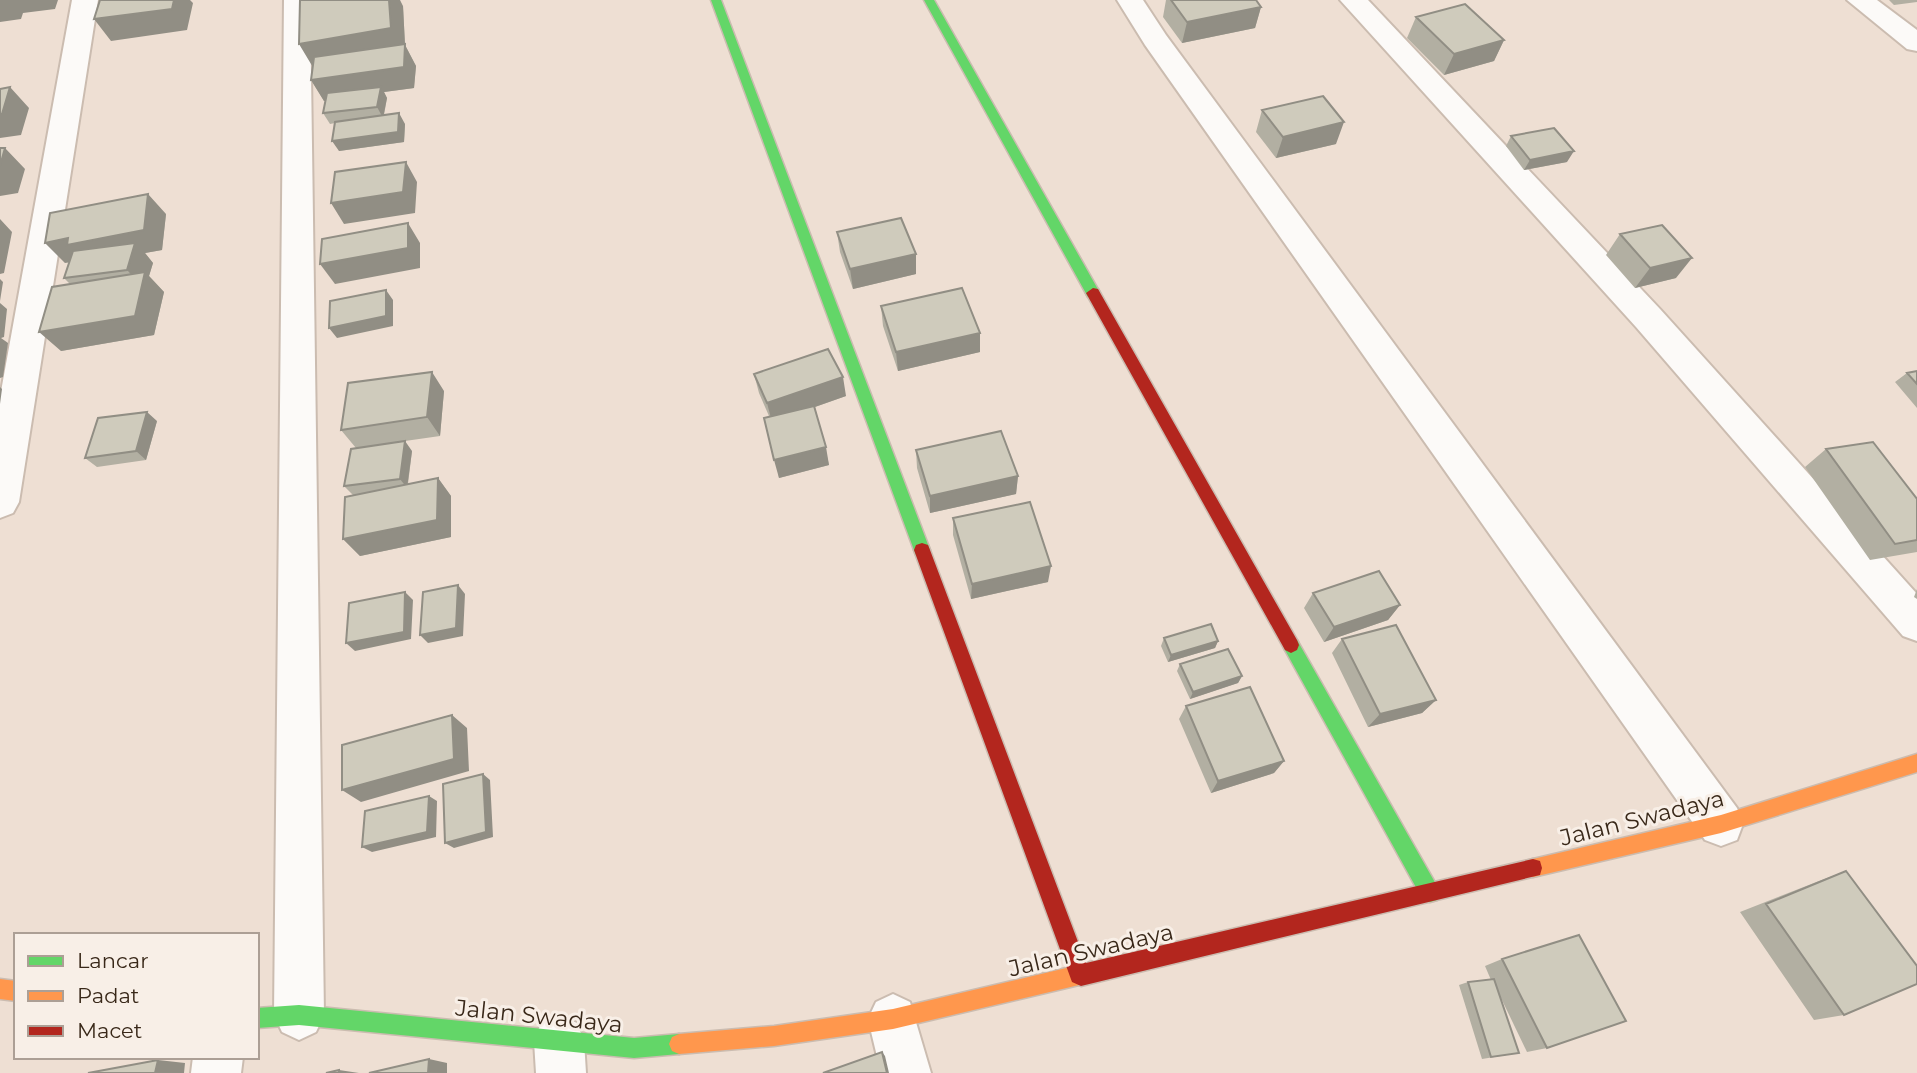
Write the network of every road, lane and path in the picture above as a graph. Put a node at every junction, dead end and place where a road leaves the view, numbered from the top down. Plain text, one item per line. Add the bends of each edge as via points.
1 (85, 0) edge
2 (297, 0) edge
3 (716, 0) edge
4 (929, 0) edge
5 (1130, 0) edge
6 (1353, 0) edge
7 (1860, 0) edge
8 (1917, 43) edge
9 (0, 502) edge
10 (1917, 624) edge
11 (1917, 763) edge
12 (1721, 824) junction
13 (1430, 893) junction
14 (1081, 976) junction
15 (299, 1015) junction
16 (259, 1018) edge
17 (893, 1019) junction
18 (560, 1057) edge
19 (906, 1073) edge

1 - 9 street
2 - 15 street
3 - 14 street
4 - 13 street
5 - 12 street
6 - 10 street via 1648,318
7 - 8 street
11 - 12 street, Jalan Swadaya
12 - 13 street, Jalan Swadaya
13 - 14 street, Jalan Swadaya
14 - 17 street, Jalan Swadaya
15 - 16 street, Jalan Swadaya
15 - 18 street, Jalan Swadaya
17 - 18 street, Jalan Swadaya
17 - 19 street

